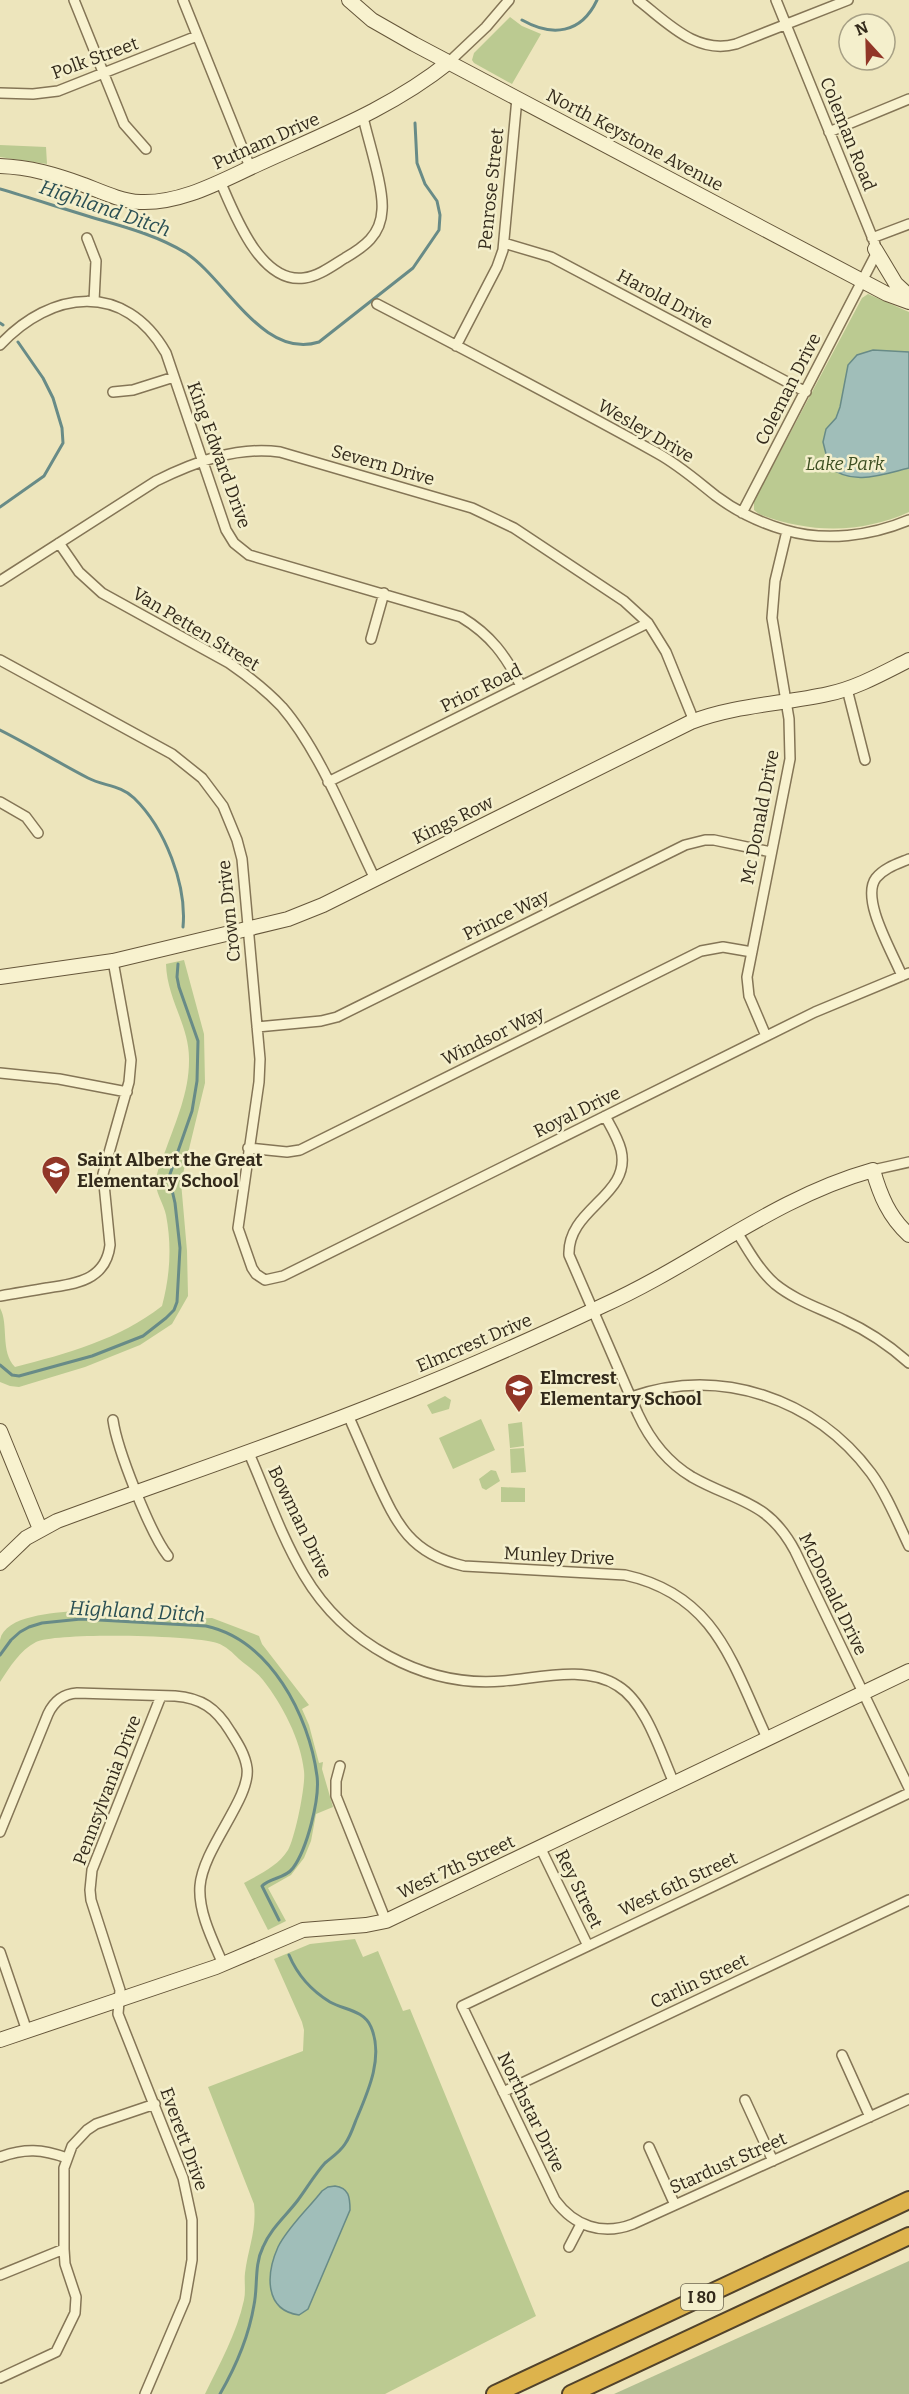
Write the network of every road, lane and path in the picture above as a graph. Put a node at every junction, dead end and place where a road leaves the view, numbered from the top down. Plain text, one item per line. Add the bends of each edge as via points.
1 (74, 0) edge
2 (183, 0) edge
3 (349, 0) edge
4 (509, 0) edge
5 (638, 0) edge
6 (776, 0) edge
7 (848, 0) edge
8 (786, 25) junction
9 (197, 36) junction
10 (448, 62) junction
11 (104, 74) junction
12 (0, 93) edge
13 (517, 98) junction
14 (909, 99) edge
15 (363, 117) junction
16 (829, 132) junction
17 (146, 149) dead end
18 (0, 166) edge
19 (250, 167) junction
20 (220, 181) junction
21 (909, 224) edge
22 (87, 238) dead end
23 (504, 243) junction
24 (874, 243) junction
25 (862, 280) junction
26 (909, 296) edge
27 (94, 302) junction
28 (909, 302) edge
29 (377, 304) dead end
30 (0, 345) edge
31 (456, 346) junction
32 (174, 377) junction
33 (113, 392) dead end
34 (806, 392) junction
35 (203, 462) junction
36 (742, 513) junction
37 (909, 520) edge
38 (787, 531) junction
39 (59, 543) junction
40 (0, 581) edge
41 (384, 593) junction
42 (648, 623) junction
43 (371, 639) dead end
44 (0, 660) edge
45 (909, 660) edge
46 (521, 686) junction
47 (847, 689) junction
48 (786, 702) junction
49 (694, 721) junction
50 (865, 760) dead end
51 (328, 782) junction
52 (0, 802) edge
53 (38, 833) dead end
54 (771, 852) junction
55 (909, 859) edge
56 (375, 879) junction
57 (247, 929) junction
58 (752, 952) junction
59 (113, 961) junction
60 (906, 974) edge
61 (0, 977) edge
62 (257, 1028) junction
63 (766, 1036) junction
64 (0, 1073) edge
65 (127, 1092) junction
66 (605, 1116) junction
67 (248, 1149) junction
68 (909, 1162) edge
69 (873, 1170) junction
70 (737, 1232) junction
71 (909, 1235) edge
72 (261, 1278) joint
73 (0, 1296) edge
74 (592, 1311) junction
75 (909, 1363) edge
76 (631, 1397) junction
77 (348, 1415) junction
78 (113, 1420) dead end
79 (0, 1431) edge
80 (248, 1451) junction
81 (137, 1491) junction
82 (40, 1529) junction
83 (909, 1546) edge
84 (168, 1556) dead end
85 (0, 1563) edge
86 (909, 1671) edge
87 (862, 1693) junction
88 (161, 1696) junction
89 (767, 1738) junction
90 (340, 1766) dead end
91 (674, 1783) junction
92 (909, 1788) edge
93 (909, 1793) edge
94 (0, 1832) edge
95 (540, 1847) junction
96 (909, 1900) edge
97 (386, 1921) junction
98 (588, 1946) junction
99 (0, 1952) edge
100 (223, 1964) junction
101 (118, 2000) junction
102 (462, 2006) joint
103 (27, 2031) junction
104 (0, 2040) edge
105 (842, 2055) dead end
106 (503, 2092) junction
107 (909, 2099) edge
108 (745, 2100) dead end
109 (155, 2104) junction
110 (870, 2117) junction
111 (649, 2146) dead end
112 (0, 2157) edge
113 (67, 2158) junction
114 (773, 2161) junction
115 (909, 2200) edge
116 (675, 2205) junction
117 (581, 2224) junction
118 (909, 2236) edge
119 (569, 2247) dead end
120 (64, 2249) junction
121 (0, 2275) edge
122 (0, 2378) edge
123 (145, 2394) edge
124 (495, 2394) edge
125 (571, 2394) edge

1 - 11 street
2 - 9 street
3 - 10 street, North Keystone Avenue via 379,24
4 - 10 street, Putnam Drive
5 - 8 street via 691,40 713,47 736,44
6 - 8 street, Coleman Road
7 - 8 street
8 - 16 street, Coleman Road
9 - 11 street, Polk Street
9 - 19 street
10 - 13 street, North Keystone Avenue
10 - 15 street, Putnam Drive via 409,91
11 - 12 street, Polk Street via 51,92
11 - 17 street via 124,124
13 - 23 street, Penrose Street
13 - 25 street, North Keystone Avenue
14 - 16 street
15 - 19 street, Putnam Drive
15 - 20 street via 382,200 380,223 362,248 316,275 289,277 269,266 242,228
16 - 24 street, Coleman Road
18 - 20 street, Putnam Drive via 41,171 110,196 140,202 171,200
19 - 20 street, Putnam Drive
21 - 24 street
22 - 27 street via 96,261
23 - 31 street, Penrose Street via 497,267
23 - 34 street, Harold Drive via 551,257
24 - 25 street via 873,261
24 - 26 street via 896,284
25 - 28 street, North Keystone Avenue
25 - 34 street, Coleman Drive
27 - 30 street, King Edward Drive via 53,307 25,322
27 - 32 street, King Edward Drive via 126,311 148,328 166,353
29 - 31 street, Wesley Drive
31 - 36 street, Wesley Drive via 660,454
32 - 33 street
32 - 35 street, King Edward Drive
34 - 36 street, Coleman Drive
35 - 39 street, Severn Drive via 156,481
35 - 41 street, King Edward Drive via 226,530 240,549 249,555
35 - 42 street, Severn Drive via 250,450 280,453 472,508 523,534 624,601
36 - 38 street, Wesley Drive
37 - 38 street, Wesley Drive via 885,529 842,536
38 - 48 street, Mc Donald Drive via 772,605 774,641
39 - 40 street, Severn Drive
39 - 51 street, Van Petten Street via 79,572 102,593 229,663 265,691 296,726
41 - 43 street
41 - 46 street, King Edward Drive via 447,612 474,625 498,646
42 - 46 street, Prior Road
42 - 49 street, Severn Drive via 666,652
44 - 57 street, Crown Drive via 172,754 202,778 223,806 237,840
45 - 47 street, Kings Row
46 - 51 street, Prior Road
47 - 48 street, Kings Row
47 - 50 street
48 - 49 street, Kings Row
48 - 54 street, Mc Donald Drive via 790,759
49 - 56 street, Kings Row
51 - 56 street, Van Petten Street
52 - 53 street via 26,817
54 - 58 street, Mc Donald Drive
54 - 62 street, Prince Way via 714,840 686,845 337,1017
55 - 60 street via 882,873 870,892 873,909
56 - 57 street, Kings Row via 301,915
57 - 59 street, Kings Row
57 - 62 street, Crown Drive
58 - 63 street, Mc Donald Drive via 747,977 749,996
58 - 67 street, Windsor Way via 723,947 701,951 300,1150
59 - 61 street, Kings Row
59 - 65 street via 132,1060
60 - 63 street, Royal Drive
62 - 67 street, Crown Drive via 260,1069
63 - 66 street, Royal Drive
64 - 65 street
65 - 73 street via 103,1174 110,1245 106,1261 96,1274 82,1282
66 - 72 street, Royal Drive via 283,1276
66 - 74 street, McDonald Drive via 621,1152 620,1172 609,1191 578,1222 569,1248
67 - 72 street, Crown Drive via 238,1228 247,1256
68 - 69 street, Elmcrest Drive
69 - 70 street, Elmcrest Drive via 798,1197
69 - 71 street via 884,1203
70 - 74 street, Elmcrest Drive
70 - 75 street via 775,1283 795,1298 870,1334
74 - 76 street, McDonald Drive
74 - 77 street, Elmcrest Drive
76 - 83 street via 671,1386 713,1385 748,1390 799,1409 830,1430 859,1459 882,1490
76 - 87 street, McDonald Drive via 645,1429 670,1461 693,1478 761,1510 783,1530
77 - 80 street, Elmcrest Drive
77 - 89 street, Munley Drive via 391,1512 414,1543 442,1560 464,1566 624,1575 672,1592 693,1607 718,1634
78 - 81 street
79 - 82 street
80 - 81 street, Elmcrest Drive
80 - 91 street, Bowman Drive via 304,1575 336,1616 365,1641 413,1667 462,1680 495,1682 578,1674 609,1680 626,1691 639,1708
81 - 82 street, Elmcrest Drive
81 - 84 street
82 - 85 street, Elmcrest Drive
86 - 87 street, West 7th Street
87 - 89 street, West 7th Street
87 - 92 street, McDonald Drive
88 - 94 street via 78,1693 57,1700
88 - 100 street via 188,1697 212,1708 224,1721 247,1766 244,1788 208,1856 200,1887 202,1907
88 - 101 street, Pennsylvania Drive via 90,1880 94,1910 119,1985
89 - 91 street, West 7th Street
90 - 97 street via 336,1796
91 - 95 street, West 7th Street
93 - 98 street, West 6th Street
95 - 97 street, West 7th Street
95 - 98 street, Rey Street
96 - 106 street, Carlin Street
97 - 100 street, West 7th Street via 303,1930
98 - 102 street, West 6th Street
99 - 103 street
100 - 101 street, West 7th Street
101 - 103 street, West 7th Street
101 - 109 street, Everett Drive via 118,2014
102 - 106 street, Northstar Drive
103 - 104 street, West 7th Street
105 - 110 street
106 - 117 street, Northstar Drive via 555,2200
107 - 110 street, Stardust Street
108 - 114 street
109 - 113 street via 96,2124 79,2137
109 - 123 street, Everett Drive via 183,2178 193,2241 184,2300
110 - 114 street, Stardust Street
111 - 116 street
112 - 113 street via 30,2149
113 - 120 street
114 - 116 street, Stardust Street
115 - 124 highway, I 80
116 - 117 street, Stardust Street via 615,2230
117 - 119 street
118 - 125 highway, I 80
120 - 121 street
120 - 122 street via 77,2306 61,2346 49,2356

